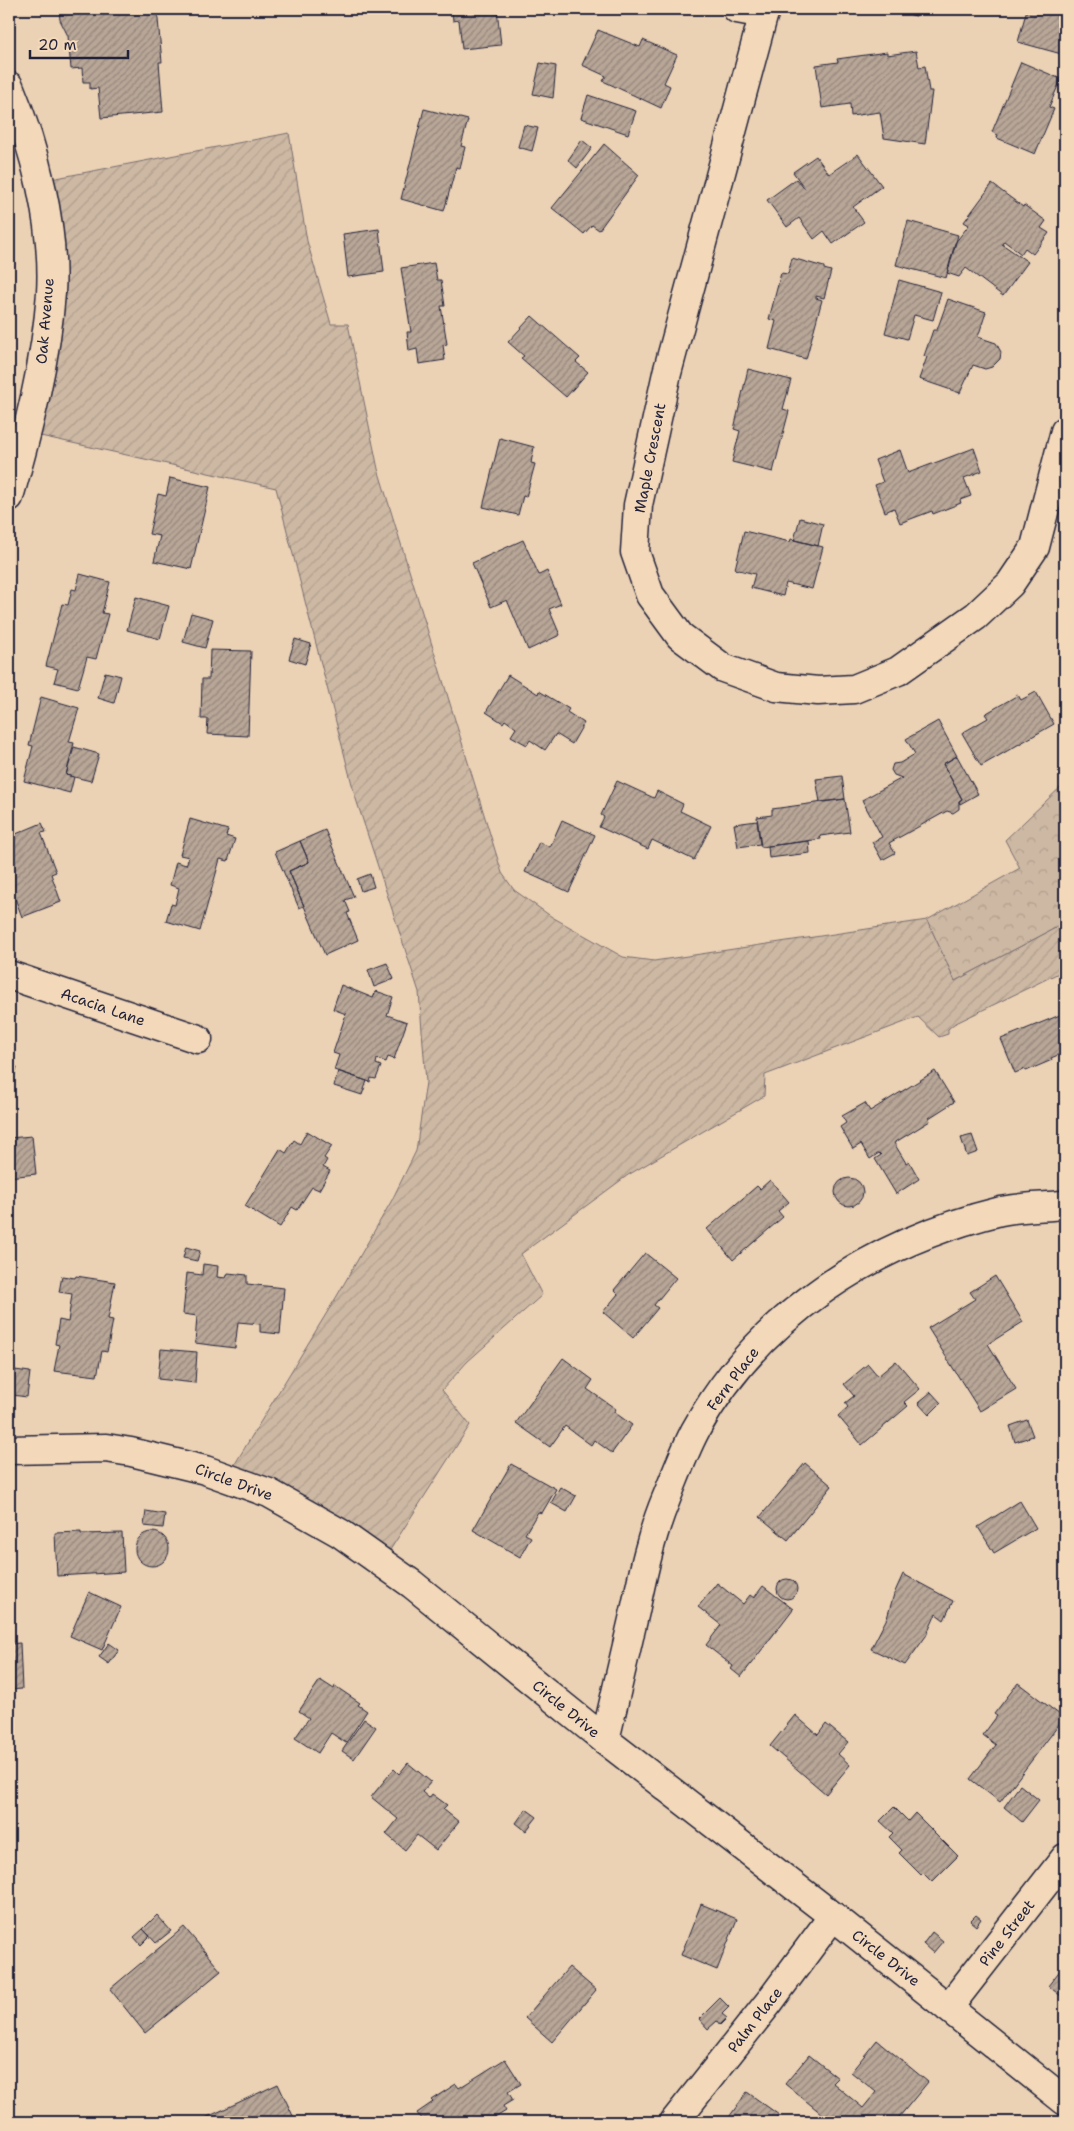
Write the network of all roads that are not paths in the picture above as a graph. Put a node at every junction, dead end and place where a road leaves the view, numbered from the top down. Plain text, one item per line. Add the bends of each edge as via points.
1 (736, 9) edge
2 (765, 12) edge
3 (9, 86) edge
4 (1065, 431) edge
5 (9, 497) edge
6 (9, 975) edge
7 (198, 1039) dead end
8 (1063, 1205) dead end
9 (9, 1450) edge
10 (605, 1740) junction
11 (1065, 1858) edge
12 (833, 1916) junction
13 (948, 2008) junction
14 (1065, 2101) edge
15 (674, 2122) edge

1 - 2 street
2 - 4 street, Maple Crescent via 667,372 638,505 635,552 650,595 680,636 723,668 776,687 854,690 898,671 976,616 1010,584 1035,547
3 - 5 street, Oak Avenue via 34,160 48,228 51,292 41,366
6 - 7 street, Acacia Lane
8 - 10 street, Fern Place via 1003,1211 927,1234 876,1256 835,1280 765,1336 726,1384 695,1431 665,1500 647,1555
9 - 10 street, Circle Drive via 106,1448 205,1470 269,1493 340,1533 412,1584
10 - 12 street, Circle Drive
11 - 13 street, Pine Street
12 - 13 street, Circle Drive
12 - 15 street, Palm Place
13 - 14 street, Circle Drive

